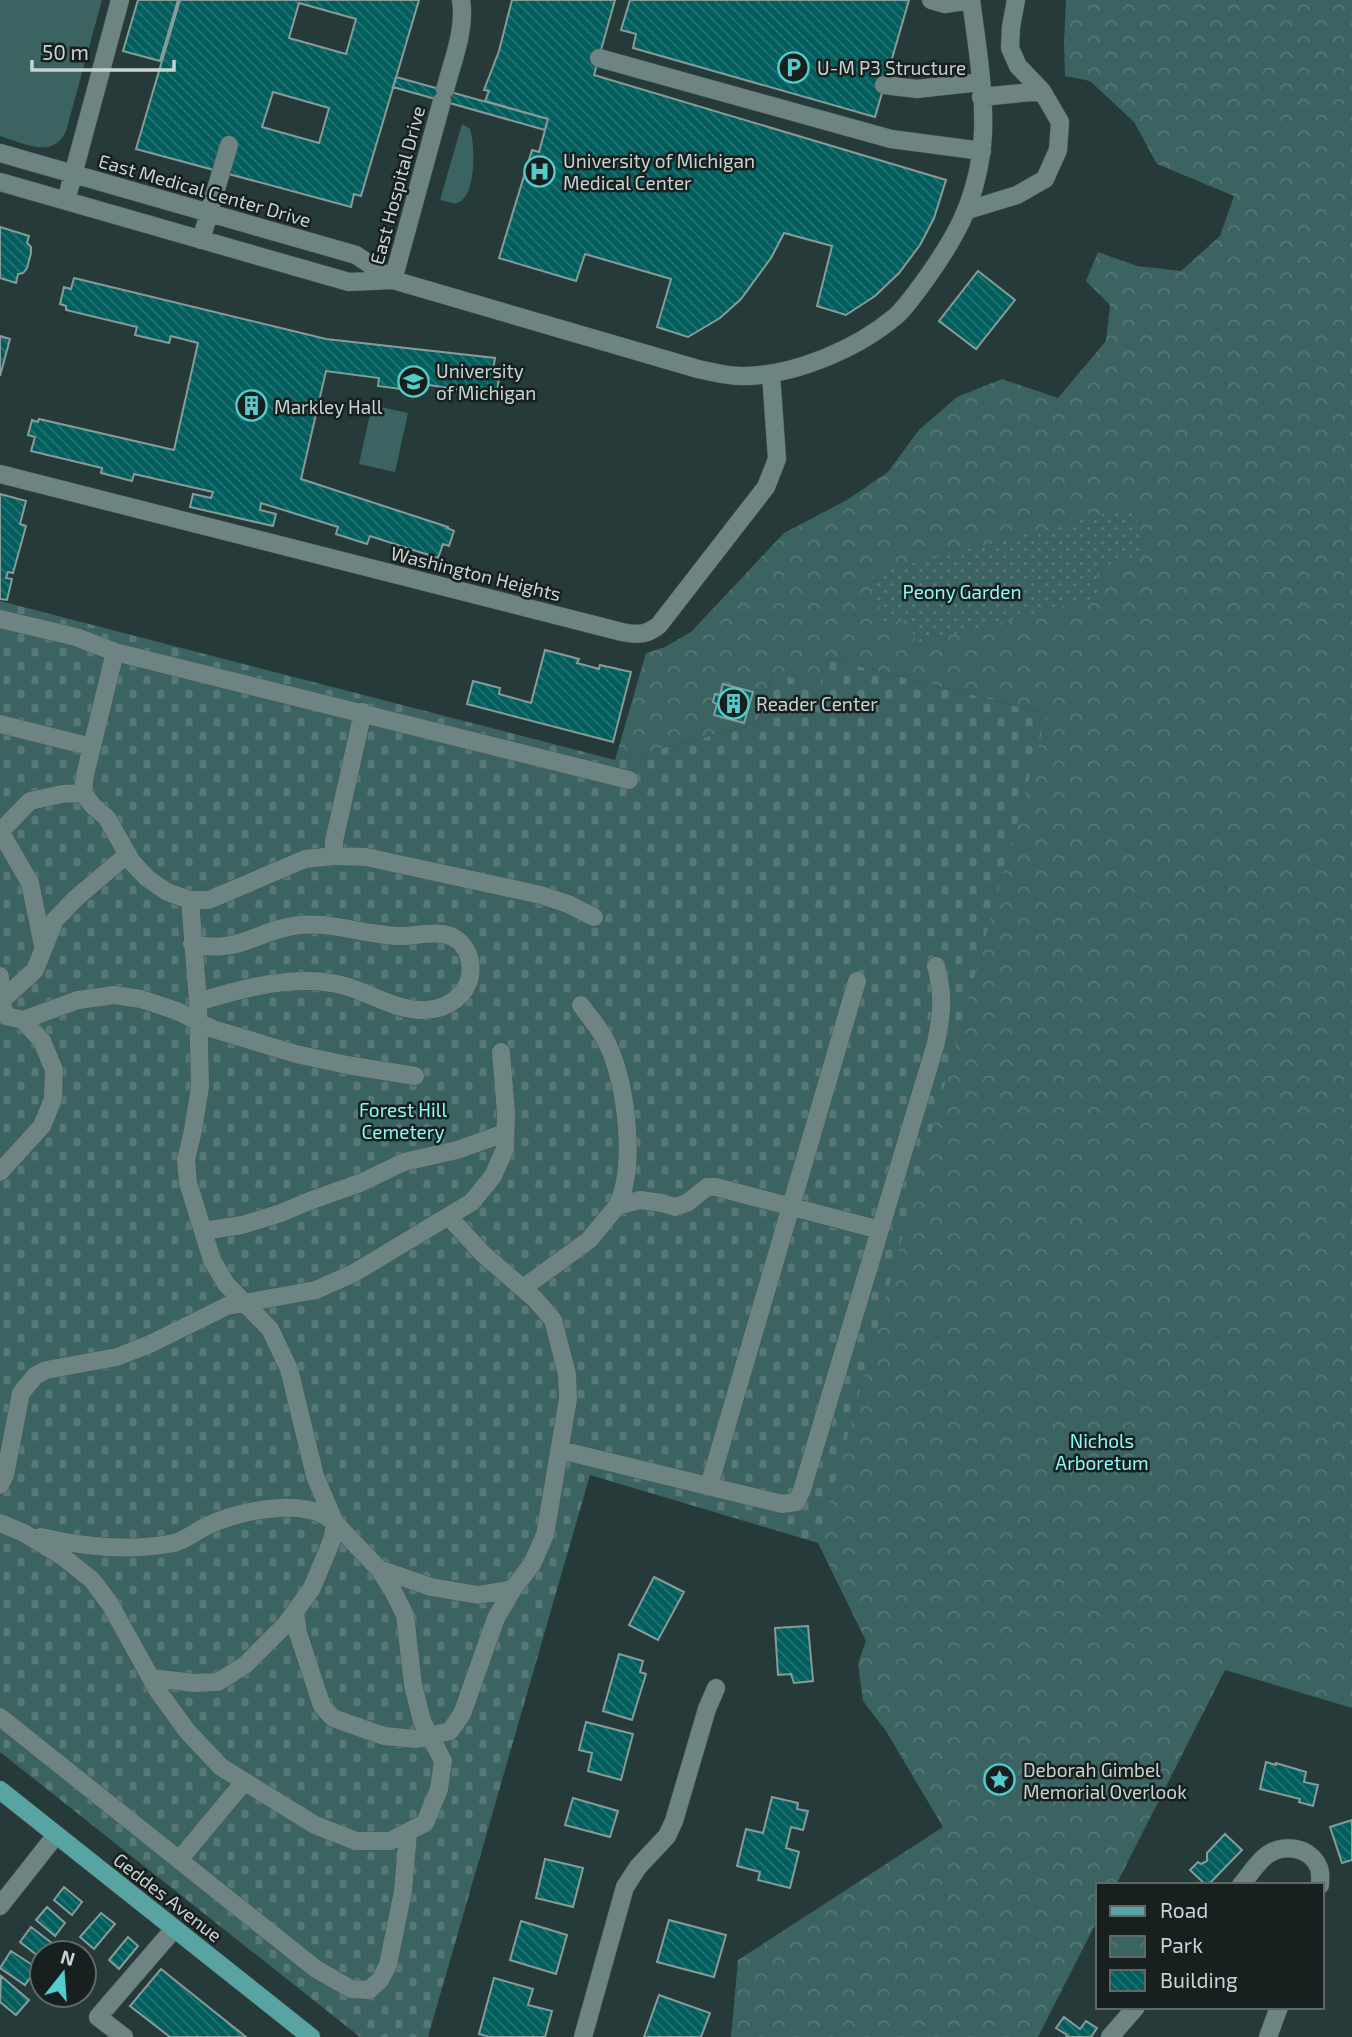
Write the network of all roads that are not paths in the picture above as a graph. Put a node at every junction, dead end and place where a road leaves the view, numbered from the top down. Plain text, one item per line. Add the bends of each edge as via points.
1 (120, 0) edge
2 (461, 0) edge
3 (930, 0) edge
4 (971, 0) edge
5 (1016, 0) edge
6 (599, 58) dead end
7 (884, 86) dead end
8 (981, 89) junction
9 (1042, 91) junction
10 (229, 145) dead end
11 (982, 151) junction
12 (0, 153) edge
13 (73, 174) junction
14 (0, 182) edge
15 (66, 201) junction
16 (968, 210) junction
17 (209, 213) junction
18 (201, 240) junction
19 (393, 279) junction
20 (771, 374) junction
21 (0, 474) edge
22 (0, 619) edge
23 (116, 652) junction
24 (363, 712) junction
25 (0, 724) edge
26 (92, 747) junction
27 (629, 780) dead end
28 (83, 793) junction
29 (0, 832) edge
30 (128, 854) junction
31 (334, 856) junction
32 (190, 900) junction
33 (594, 916) dead end
34 (192, 944) junction
35 (43, 946) junction
36 (936, 966) dead end
37 (0, 976) edge
38 (857, 981) dead end
39 (198, 1002) junction
40 (581, 1005) dead end
41 (6, 1012) edge
42 (198, 1022) junction
43 (501, 1052) dead end
44 (415, 1076) dead end
45 (505, 1133) junction
46 (0, 1172) edge
47 (617, 1206) junction
48 (790, 1207) junction
49 (449, 1217) junction
50 (880, 1230) junction
51 (203, 1231) junction
52 (523, 1288) junction
53 (246, 1303) junction
54 (560, 1450) junction
55 (0, 1485) edge
56 (709, 1486) junction
57 (0, 1523) edge
58 (335, 1523) junction
59 (24, 1533) junction
60 (379, 1569) junction
61 (513, 1589) junction
62 (295, 1612) junction
63 (151, 1678) junction
64 (716, 1688) dead end
65 (0, 1717) edge
66 (430, 1736) junction
67 (244, 1782) junction
68 (0, 1790) edge
69 (408, 1833) junction
70 (56, 1835) junction
71 (179, 1860) junction
72 (1243, 1883) edge
73 (1320, 1883) edge
74 (0, 1906) edge
75 (174, 1929) junction
76 (1134, 2009) edge
77 (1278, 2009) edge
78 (124, 2037) edge
79 (311, 2037) edge
80 (583, 2037) edge
81 (1110, 2037) edge
82 (1268, 2037) edge

1 - 13 street
2 - 19 street, East Hospital Drive via 460,32
3 - 4 street via 945,4
4 - 8 street, East Medical Center Drive
5 - 9 street via 1010,48 1018,66
6 - 11 street via 891,139
7 - 8 street
8 - 9 street
8 - 11 street, East Medical Center Drive
9 - 16 street via 1060,122 1058,150 1045,179 1017,195
10 - 17 street
11 - 16 street, East Medical Center Drive
12 - 13 street, East Medical Center Drive
13 - 15 street
13 - 17 street, East Medical Center Drive
14 - 15 street, East Medical Center Drive
15 - 18 street, East Medical Center Drive
16 - 20 street, East Medical Center Drive via 949,247 897,314 820,360
17 - 18 street
17 - 19 street, East Medical Center Drive via 356,254
18 - 19 street, East Medical Center Drive via 349,282
19 - 20 street, East Medical Center Drive via 698,369 743,377
20 - 21 street, Washington Heights via 777,459 766,487 659,625 637,635
22 - 23 street
23 - 24 street
23 - 26 street
24 - 27 street
24 - 31 street
25 - 26 street
26 - 28 street
28 - 29 street via 30,801
28 - 30 street via 107,818
29 - 35 street via 30,883
30 - 32 street via 147,878
30 - 35 street via 55,920
31 - 32 street via 305,859 209,900
31 - 33 street via 366,857 541,895
32 - 34 street
34 - 39 street
34 - 39 street via 231,946 309,924 386,935 448,934 458,939 470,958 468,983 458,997 431,1010 409,1010 345,986 312,981 229,992
35 - 41 street via 35,970
36 - 50 street via 942,988 936,1043
37 - 41 street
38 - 48 street
39 - 42 street
40 - 47 street via 607,1042 624,1096 626,1175
41 - 42 street via 114,995 141,999
41 - 46 street via 42,1041 54,1070 53,1099 42,1126
42 - 44 street via 296,1054
42 - 51 street via 200,1087 186,1160
43 - 45 street
45 - 49 street via 505,1149 493,1176 472,1202
45 - 51 street via 404,1162 360,1184 268,1217
47 - 48 street via 640,1200 675,1207 712,1186
47 - 52 street via 589,1240
48 - 50 street
48 - 56 street
49 - 52 street
49 - 53 street via 316,1290
50 - 56 street via 796,1502 782,1504
51 - 53 street via 226,1284
52 - 54 street via 552,1320 567,1374
53 - 55 street via 227,1306 117,1357 35,1376 21,1394
53 - 58 street via 270,1329 289,1369 316,1476
54 - 56 street
54 - 61 street via 545,1535 532,1564
57 - 59 street
58 - 59 street via 310,1510 278,1508 208,1525 178,1542 140,1548 64,1542
58 - 60 street
58 - 62 street via 312,1588
59 - 63 street via 92,1580
60 - 61 street via 431,1587 478,1595
60 - 66 street via 405,1615 413,1685
61 - 66 street via 496,1618 462,1714 450,1731
62 - 63 street via 245,1665 218,1682
62 - 66 street via 322,1706 333,1718 384,1736
63 - 67 street via 187,1731 221,1767
64 - 80 street via 674,1821 625,1887
65 - 71 street
66 - 69 street via 443,1761 439,1789 425,1823
67 - 69 street via 314,1825 356,1842 390,1841
67 - 71 street
68 - 70 main road, Geddes Avenue
69 - 71 street via 403,1891 388,1965 369,1990 351,1989 316,1969
70 - 74 street
70 - 75 main road, Geddes Avenue
72 - 73 street via 1266,1855 1284,1847 1312,1856 1320,1870
75 - 78 street via 98,2017
75 - 79 main road, Geddes Avenue
76 - 81 street
77 - 82 street

